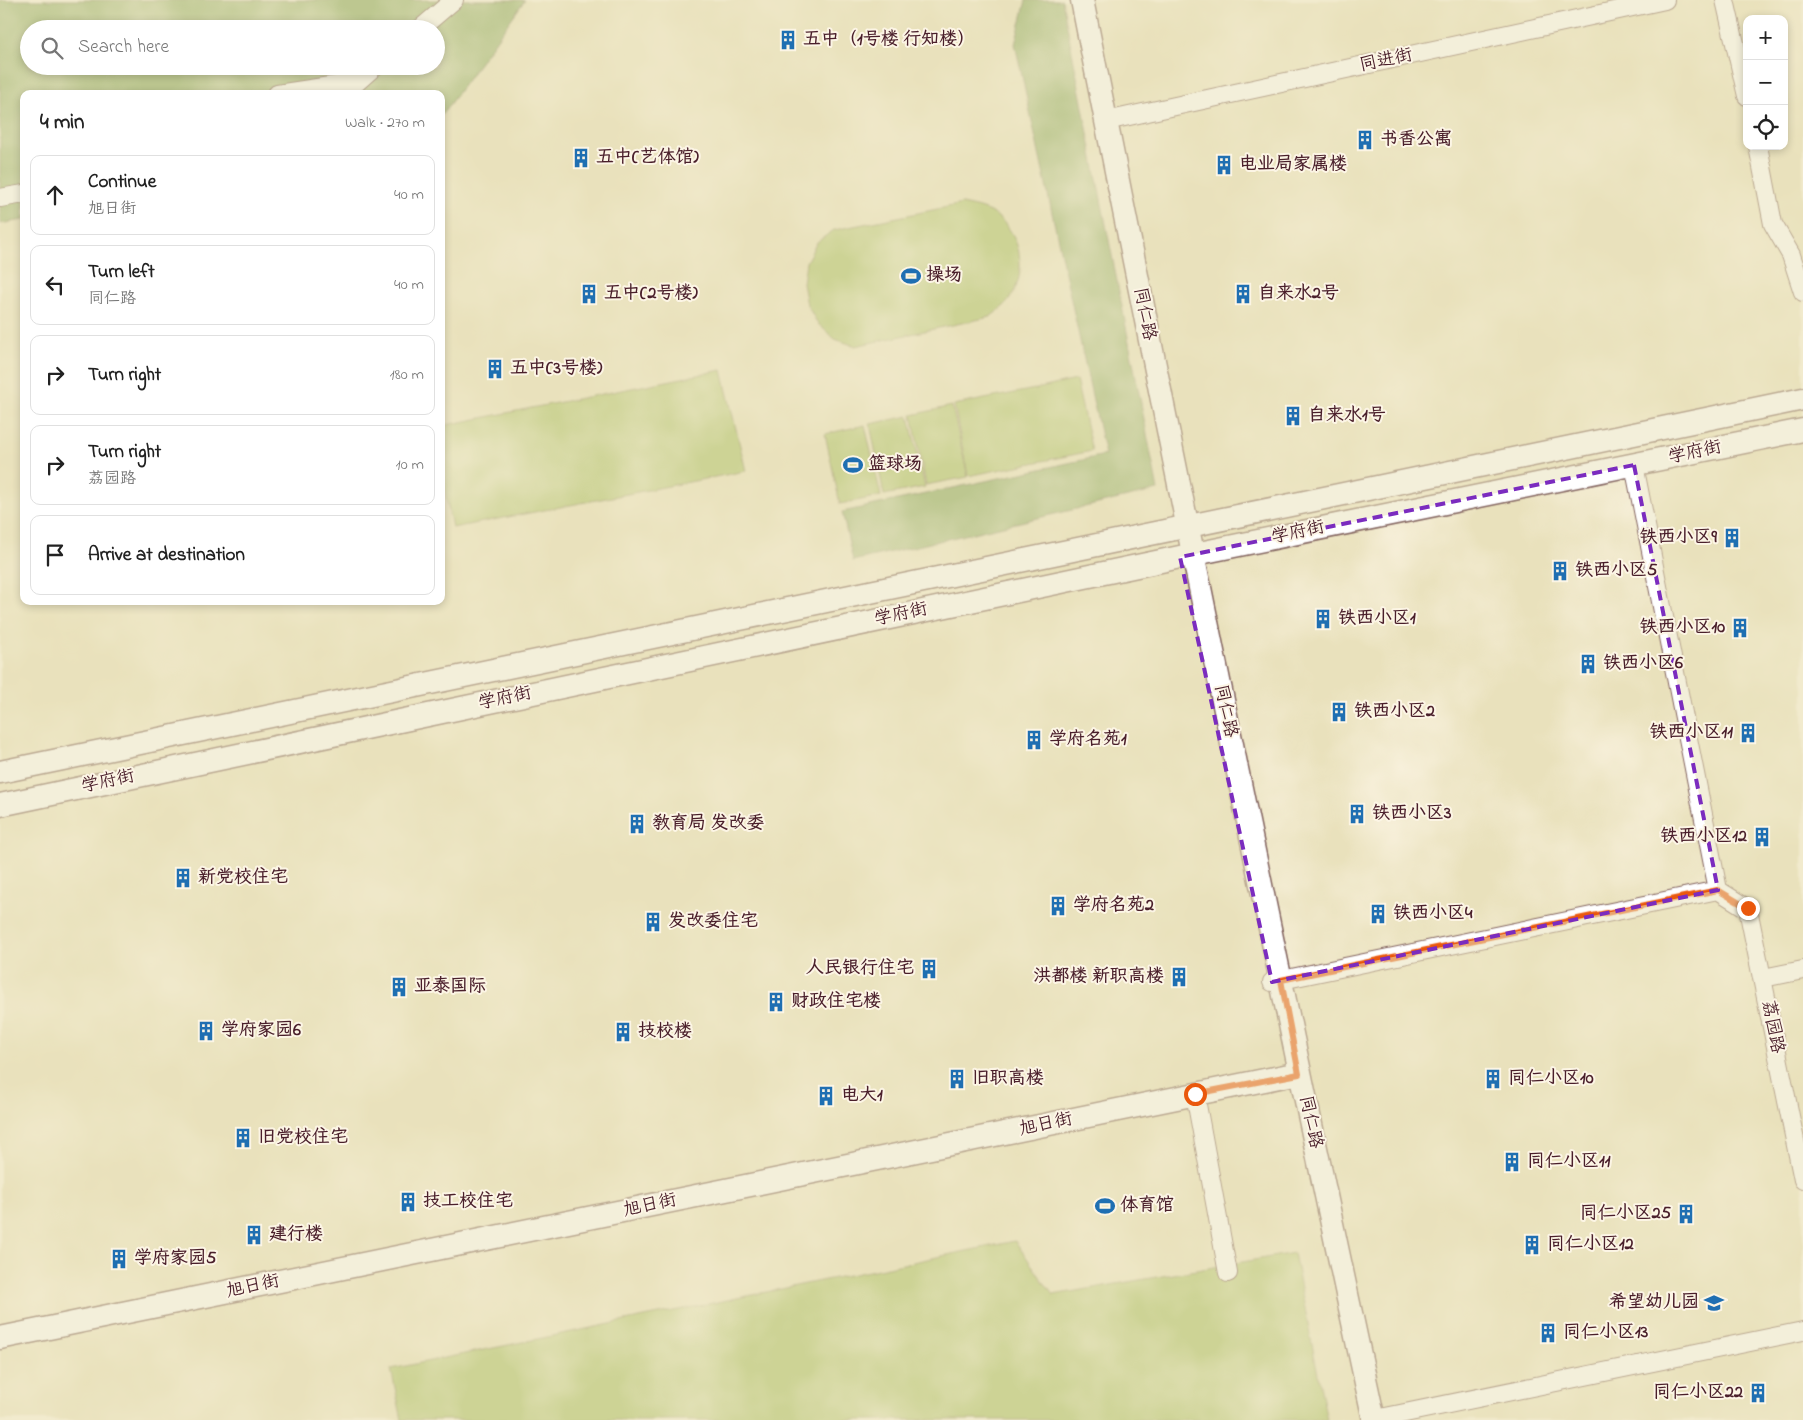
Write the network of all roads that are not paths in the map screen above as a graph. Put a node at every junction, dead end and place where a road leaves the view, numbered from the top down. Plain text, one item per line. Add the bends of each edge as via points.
1 (454, 0) edge
2 (1071, 0) edge
3 (1082, 0) edge
4 (1665, 0) edge
5 (1725, 0) edge
6 (431, 20) edge
7 (365, 75) edge
8 (1743, 79) edge
9 (304, 90) edge
10 (1106, 121) junction
11 (1759, 150) edge
12 (20, 195) edge
13 (0, 198) edge
14 (1803, 292) edge
15 (1803, 398) edge
16 (1803, 430) edge
17 (1634, 466) junction
18 (1181, 528) junction
19 (1186, 556) junction
20 (0, 772) edge
21 (0, 804) edge
22 (1718, 890) junction
23 (1803, 970) edge
24 (1763, 978) junction
25 (1277, 981) junction
26 (1295, 1074) junction
27 (1195, 1094) junction
28 (1803, 1180) edge
29 (1228, 1273) dead end
30 (1803, 1331) edge
31 (0, 1338) edge
32 (1370, 1420) edge

1 - 6 street
2 - 18 main road, 同仁路
3 - 10 main road, 同仁路
4 - 10 street, 同进街
5 - 8 street
7 - 9 street via 357,82
10 - 18 main road, 同仁路
11 - 14 street via 1774,224 1791,255
12 - 13 street
15 - 18 main road, 学府街
16 - 17 main road, 学府街
17 - 19 main road, 学府街
17 - 22 street
18 - 19 main road, 同仁路
18 - 20 main road, 学府街
19 - 21 main road, 学府街
19 - 25 main road, 同仁路
22 - 24 street, 荔园路 via 1748,908
22 - 25 street
23 - 24 street
24 - 28 street, 荔园路
25 - 26 main road, 同仁路
26 - 27 main road, 旭日街
26 - 32 main road, 同仁路
27 - 29 street
27 - 31 main road, 旭日街
30 - 32 street

